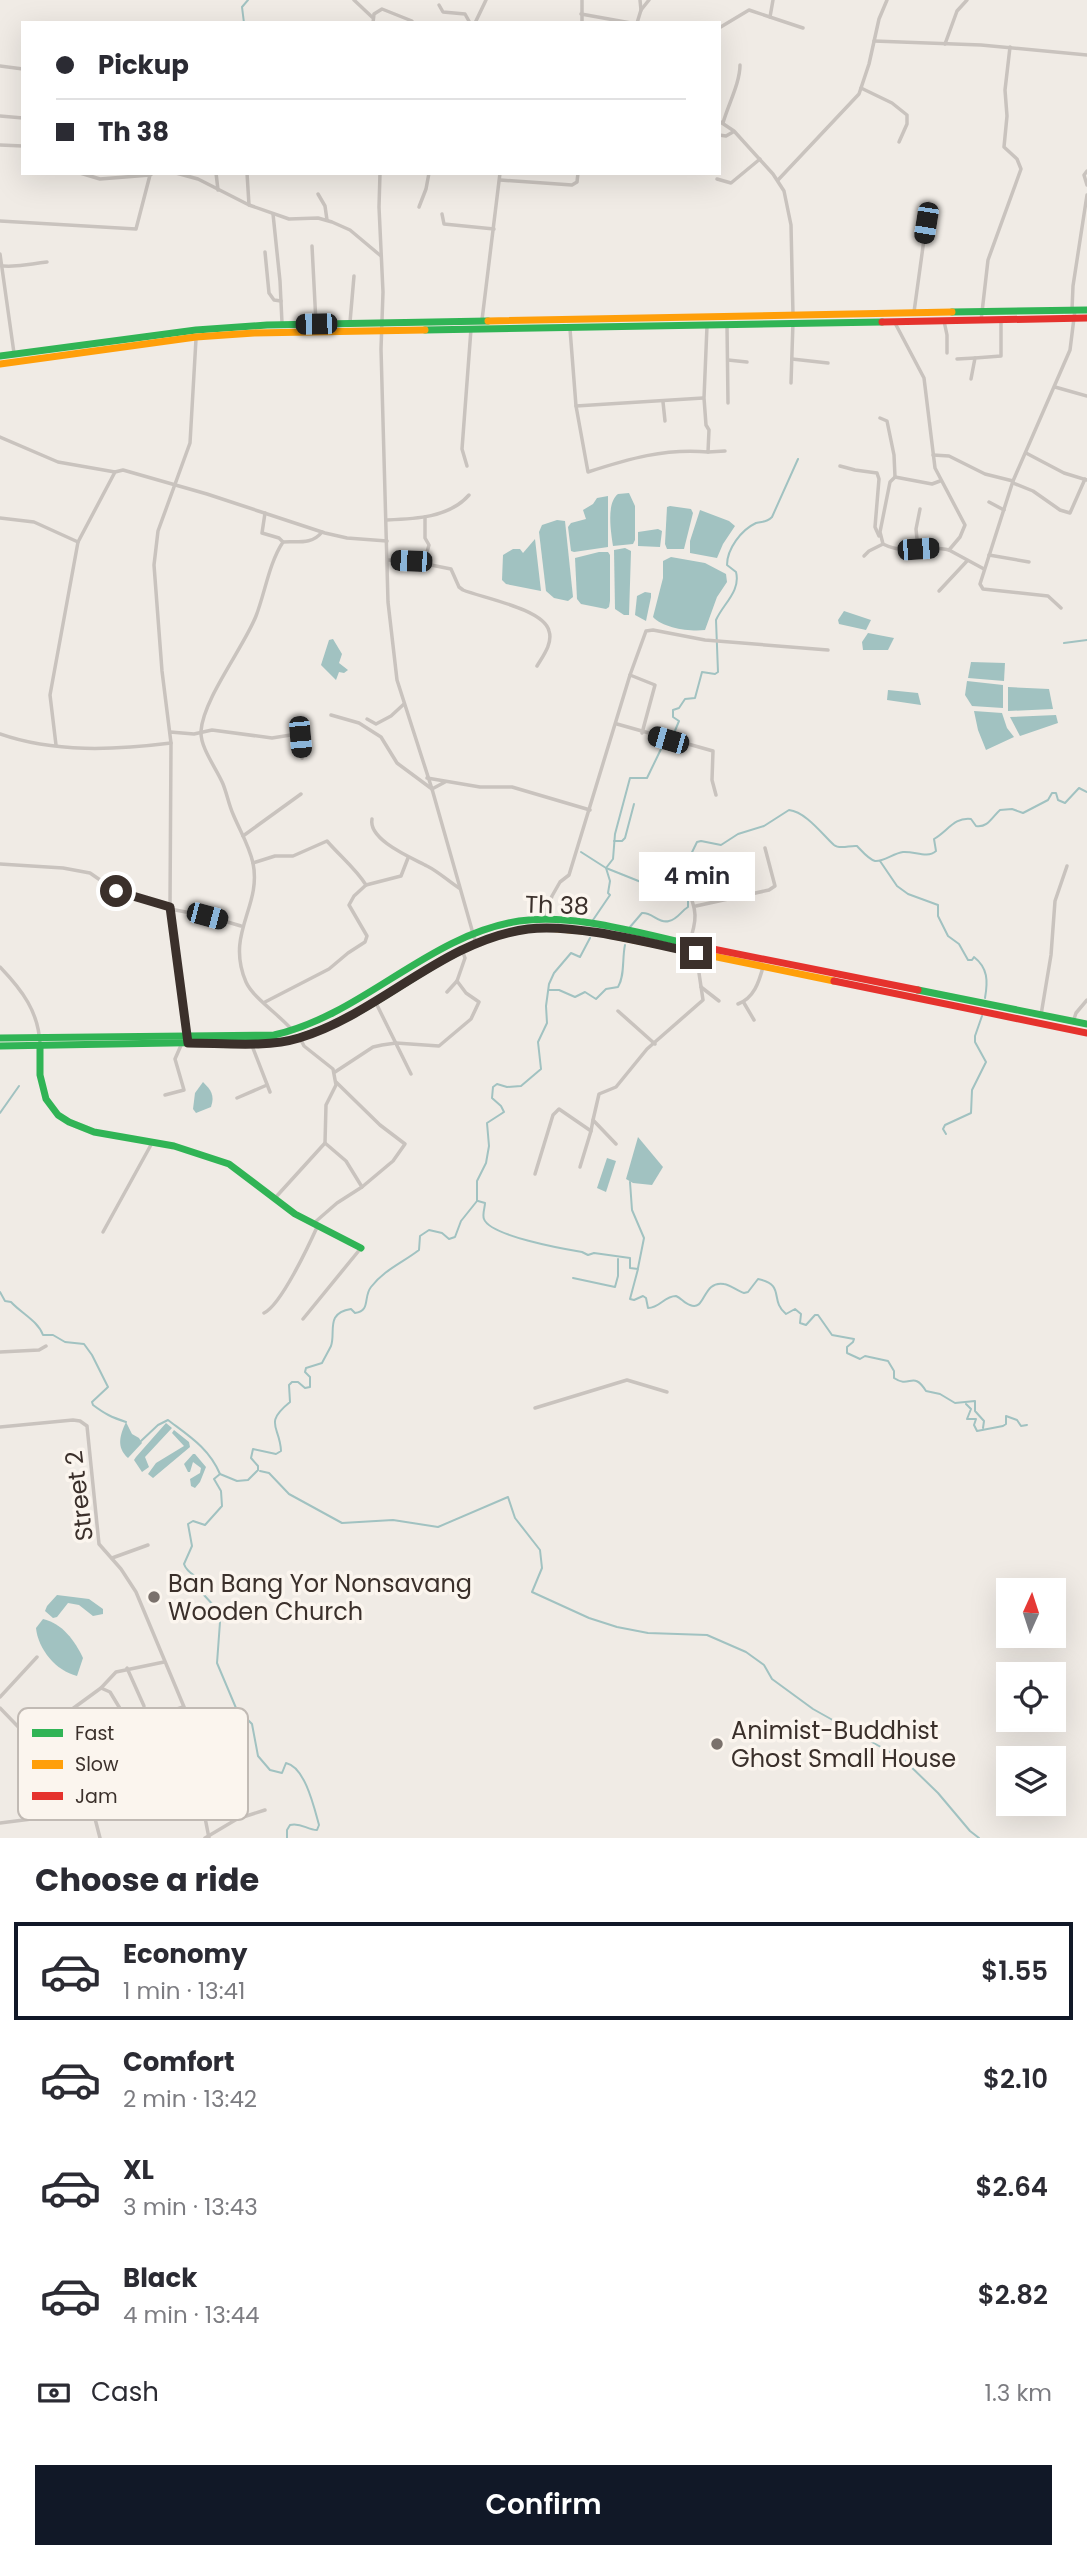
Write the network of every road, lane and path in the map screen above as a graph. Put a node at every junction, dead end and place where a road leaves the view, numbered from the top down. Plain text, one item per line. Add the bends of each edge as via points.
1 (354, 0) edge
2 (485, 0) edge
3 (582, 0) edge
4 (640, 0) edge
5 (649, 0) edge
6 (773, 0) edge
7 (887, 0) edge
8 (967, 0) edge
9 (439, 5) dead end
10 (641, 10) junction
11 (581, 14) junction
12 (770, 17) junction
13 (372, 20) edge
14 (412, 21) dead end
15 (469, 21) edge
16 (476, 21) edge
17 (582, 21) edge
18 (620, 21) edge
19 (638, 21) edge
20 (721, 27) edge
21 (803, 28) dead end
22 (874, 41) junction
23 (945, 44) junction
24 (1010, 47) junction
25 (1087, 55) edge
26 (740, 65) dead end
27 (0, 66) edge
28 (21, 69) edge
29 (861, 88) junction
30 (0, 116) edge
31 (21, 118) edge
32 (721, 122) edge
33 (734, 131) junction
34 (721, 135) edge
35 (899, 142) dead end
36 (0, 145) edge
37 (21, 146) edge
38 (760, 159) junction
39 (1087, 171) edge
40 (87, 175) edge
41 (141, 175) edge
42 (151, 175) edge
43 (183, 175) edge
44 (216, 175) edge
45 (247, 175) edge
46 (380, 175) edge
47 (429, 175) edge
48 (500, 175) edge
49 (578, 175) edge
50 (717, 178) dead end
51 (500, 180) junction
52 (778, 180) junction
53 (1087, 185) edge
54 (218, 190) junction
55 (318, 194) dead end
56 (1087, 195) edge
57 (929, 203) dead end
58 (249, 205) junction
59 (419, 207) dead end
60 (273, 214) junction
61 (442, 214) dead end
62 (0, 220) edge
63 (327, 220) junction
64 (494, 229) junction
65 (312, 246) dead end
66 (265, 252) dead end
67 (0, 254) edge
68 (381, 256) junction
69 (47, 262) dead end
70 (3, 266) junction
71 (354, 276) dead end
72 (281, 301) junction
73 (1087, 310) edge
74 (1074, 313) junction
75 (914, 314) junction
76 (982, 317) junction
77 (1087, 318) edge
78 (793, 319) junction
79 (1001, 320) junction
80 (944, 321) junction
81 (684, 322) junction
82 (350, 323) junction
83 (895, 323) junction
84 (282, 324) junction
85 (316, 324) junction
86 (482, 325) junction
87 (727, 325) junction
88 (707, 326) junction
89 (382, 327) junction
90 (267, 328) junction
91 (569, 328) junction
92 (471, 329) junction
93 (196, 333) junction
94 (947, 353) dead end
95 (0, 356) edge
96 (15, 358) junction
97 (975, 358) junction
98 (792, 359) junction
99 (957, 359) dead end
100 (728, 360) junction
101 (747, 362) dead end
102 (828, 363) dead end
103 (0, 364) edge
104 (971, 379) dead end
105 (791, 383) dead end
106 (1055, 387) junction
107 (1087, 396) edge
108 (704, 398) junction
109 (663, 402) junction
110 (728, 403) dead end
111 (576, 406) junction
112 (880, 418) dead end
113 (665, 421) dead end
114 (0, 438) edge
115 (725, 451) dead end
116 (708, 452) junction
117 (1026, 453) junction
118 (933, 455) junction
119 (467, 466) dead end
120 (840, 466) dead end
121 (114, 472) junction
122 (895, 477) junction
123 (1086, 480) edge
124 (940, 481) junction
125 (1013, 482) junction
126 (175, 485) junction
127 (468, 495) dead end
128 (989, 502) dead end
129 (920, 509) dead end
130 (1004, 510) junction
131 (265, 513) junction
132 (425, 517) junction
133 (0, 518) edge
134 (386, 520) junction
135 (322, 532) junction
136 (880, 537) junction
137 (387, 541) junction
138 (78, 542) junction
139 (283, 542) junction
140 (883, 544) junction
141 (918, 549) junction
142 (949, 550) junction
143 (989, 555) junction
144 (864, 556) dead end
145 (388, 560) junction
146 (967, 561) junction
147 (1029, 562) dead end
148 (424, 563) junction
149 (985, 569) junction
150 (939, 591) dead end
151 (1061, 608) dead end
152 (828, 650) dead end
153 (537, 666) dead end
154 (630, 675) junction
155 (404, 704) junction
156 (331, 715) dead end
157 (367, 719) dead end
158 (617, 724) junction
159 (170, 732) junction
160 (201, 732) junction
161 (642, 733) junction
162 (0, 734) edge
163 (171, 743) junction
164 (56, 745) junction
165 (302, 758) dead end
166 (427, 778) junction
167 (444, 782) junction
168 (432, 789) junction
169 (301, 794) dead end
170 (716, 794) dead end
171 (590, 810) junction
172 (373, 819) dead end
173 (243, 836) junction
174 (765, 848) dead end
175 (408, 858) junction
176 (253, 863) junction
177 (0, 864) edge
178 (1067, 866) dead end
179 (366, 886) junction
180 (686, 887) dead end
181 (459, 888) junction
182 (696, 905) junction
183 (170, 908) junction
184 (544, 919) junction
185 (241, 926) junction
186 (473, 935) junction
187 (661, 942) junction
188 (476, 944) junction
189 (689, 944) junction
190 (462, 950) junction
191 (696, 953) junction
192 (0, 967) edge
193 (763, 967) junction
194 (457, 981) junction
195 (700, 986) junction
196 (447, 992) dead end
197 (911, 993) junction
198 (375, 1000) junction
199 (1087, 1000) edge
200 (719, 1001) dead end
201 (265, 1002) junction
202 (618, 1011) dead end
203 (1041, 1015) junction
204 (754, 1020) dead end
205 (1073, 1021) junction
206 (1087, 1024) edge
207 (316, 1028) junction
208 (293, 1031) junction
209 (1087, 1033) edge
210 (0, 1038) edge
211 (300, 1038) junction
212 (40, 1041) junction
213 (186, 1041) junction
214 (251, 1042) junction
215 (396, 1043) junction
216 (655, 1044) junction
217 (0, 1046) edge
218 (335, 1072) junction
219 (411, 1074) dead end
220 (336, 1082) junction
221 (268, 1085) junction
222 (270, 1091) dead end
223 (165, 1096) dead end
224 (237, 1098) dead end
225 (593, 1120) junction
226 (591, 1131) junction
227 (153, 1141) junction
228 (325, 1143) junction
229 (616, 1144) dead end
230 (580, 1167) dead end
231 (535, 1174) dead end
232 (362, 1187) junction
233 (275, 1199) junction
234 (316, 1224) junction
235 (103, 1232) dead end
236 (361, 1248) joint
237 (264, 1313) dead end
238 (303, 1319) dead end
239 (46, 1346) dead end
240 (0, 1352) edge
241 (667, 1392) dead end
242 (536, 1408) dead end
243 (0, 1427) edge
244 (148, 1545) dead end
245 (112, 1558) junction
246 (37, 1657) dead end
247 (164, 1662) junction
248 (127, 1668) junction
249 (101, 1688) junction
250 (0, 1697) edge
251 (144, 1706) dead end
252 (183, 1707) joint
253 (0, 1708) edge
254 (74, 1708) edge
255 (120, 1708) edge
256 (180, 1708) edge
257 (18, 1726) edge
258 (265, 1811) dead end
259 (248, 1816) edge
260 (26, 1820) edge
261 (97, 1820) edge
262 (235, 1820) edge
263 (0, 1823) edge
264 (208, 1837) edge
265 (100, 1838) edge

1 - 13 street
2 - 16 street
3 - 11 street
4 - 10 street
5 - 10 street
6 - 12 street
7 - 22 street
8 - 23 street via 957,11
9 - 15 street via 443,12 465,14
10 - 19 street
11 - 17 street
11 - 18 street
12 - 20 street via 749,10
12 - 21 street
13 - 14 street via 382,9
22 - 23 street
22 - 29 street
23 - 24 street
24 - 25 street
24 - 76 street via 1004,147 1021,169 988,260
26 - 32 street via 740,78
27 - 28 street
29 - 35 street via 907,115
29 - 52 street
30 - 31 street
32 - 33 street
33 - 34 street
33 - 38 street
36 - 37 street
38 - 50 street via 731,183
38 - 52 street
39 - 53 street
40 - 41 street via 100,179
42 - 62 street via 136,229
43 - 54 street
44 - 54 street
45 - 58 street
46 - 68 street
47 - 59 street
48 - 51 street
49 - 51 street via 572,185
51 - 64 street
52 - 78 street via 791,225
54 - 58 street
55 - 63 street
56 - 74 street via 1073,286
57 - 75 street
58 - 60 street
60 - 63 street
60 - 72 street
61 - 64 street via 444,224
63 - 68 street via 349,230
64 - 86 street
65 - 85 street
66 - 72 street via 269,293
67 - 70 street
68 - 89 street
69 - 70 street via 25,268
70 - 96 street
71 - 82 street
72 - 84 street
73 - 74 main road
74 - 76 main road
74 - 77 main road
74 - 79 main road
74 - 106 street via 1070,350
75 - 76 main road
75 - 78 main road
76 - 79 main road
76 - 80 main road
78 - 81 main road
78 - 83 main road
78 - 87 main road
78 - 98 street
79 - 97 street via 1001,356
80 - 83 main road
80 - 94 street
81 - 86 main road
81 - 88 main road
81 - 91 main road
82 - 85 main road
82 - 89 main road
83 - 118 street via 924,378
84 - 85 main road
84 - 90 main road
86 - 89 main road
86 - 91 main road
86 - 92 main road
87 - 88 main road
87 - 100 street
88 - 108 street
89 - 90 main road
89 - 92 main road
89 - 134 street
90 - 93 main road
91 - 111 street
92 - 119 street via 462,449
93 - 96 main road
93 - 126 street via 190,443
95 - 96 main road
96 - 103 main road
97 - 99 street
97 - 104 street
98 - 102 street
98 - 105 street
100 - 101 street
100 - 110 street
106 - 107 street
106 - 117 street
108 - 109 street
108 - 116 street
109 - 111 street
109 - 113 street
111 - 116 street via 587,472 654,453
112 - 122 street via 890,428
114 - 121 street via 58,462
115 - 116 street
117 - 123 street
117 - 125 street
118 - 124 street
118 - 125 street
120 - 136 street via 877,473 876,527
121 - 126 street via 123,470
121 - 138 street
122 - 124 street via 932,484
122 - 136 street via 890,482
123 - 125 street via 1070,513
124 - 142 street via 965,525
125 - 130 street
126 - 131 street
126 - 159 street via 158,531 155,565
127 - 132 street via 449,509
128 - 130 street
129 - 141 street
130 - 143 street
131 - 135 street
131 - 139 street via 262,533
132 - 134 street
132 - 148 street via 429,550
133 - 138 street via 34,523
134 - 137 street
135 - 137 street
135 - 139 street via 307,542
136 - 140 street
137 - 145 street
138 - 164 street via 50,695
139 - 160 street via 256,617
140 - 141 street via 904,552
140 - 144 street
141 - 142 street
142 - 146 street
143 - 147 street
143 - 149 street
145 - 148 street
145 - 155 street via 393,647
146 - 149 street
146 - 150 street
148 - 153 street via 453,571 463,590 544,622 550,641
149 - 151 street via 979,584 982,589 1048,596
152 - 154 street via 649,630
154 - 158 street
154 - 161 street via 655,685
155 - 157 street via 376,724
155 - 166 street
156 - 168 street via 359,723 381,737 397,763
158 - 161 street
158 - 171 street
159 - 160 street
159 - 163 street
160 - 165 street via 272,738 297,734
160 - 173 street
161 - 170 street via 713,751
162 - 164 street
163 - 164 street via 108,749
163 - 183 street
166 - 167 street
166 - 168 street
167 - 168 street
167 - 171 street via 512,787
168 - 181 street
169 - 173 street
171 - 184 street via 569,875 556,889
172 - 175 street via 374,832
173 - 176 street
174 - 182 street via 775,886
175 - 179 street via 401,876
175 - 181 street
176 - 179 street via 293,856 327,841
176 - 185 street via 249,911
177 - 183 street via 89,873 116,891
178 - 203 street via 1055,901
179 - 201 street via 349,905 367,936 365,942 330,969
180 - 182 street
181 - 186 street
182 - 189 street
183 - 185 street
183 - 213 street
184 - 186 main road, Th 38
184 - 187 main road, Th 38 via 591,924
185 - 201 street via 239,950 246,984
186 - 188 street
186 - 207 main road, Th 38
187 - 188 main road, Th 38 via 545,928 512,931
187 - 189 main road, Th 38
187 - 191 main road, Th 38
188 - 190 main road, Th 38
189 - 197 main road, Th 38
190 - 194 street via 465,958
190 - 198 main road, Th 38
191 - 193 main road, Th 38
191 - 195 street
192 - 212 street via 26,996
193 - 197 main road, Th 38
193 - 204 street via 753,992 741,1003
194 - 196 street
194 - 215 street via 479,1002 471,1019 439,1046
195 - 200 street
195 - 216 street via 703,1000
197 - 203 main road, Th 38
197 - 209 main road, Th 38
198 - 207 main road, Th 38
198 - 215 street
199 - 205 street
201 - 208 street
202 - 216 street
203 - 205 main road, Th 38
205 - 206 main road, Th 38
207 - 208 main road, Th 38
207 - 211 main road, Th 38
208 - 213 main road, Th 38
210 - 212 main road, Th 38
211 - 214 main road, Th 38
211 - 218 street
212 - 213 main road, Th 38
212 - 217 main road, Th 38
212 - 227 main road via 43,1089 58,1115 79,1128
213 - 214 main road, Th 38
213 - 223 street via 175,1059 184,1090
214 - 221 street
215 - 218 street via 373,1048
215 - 219 street
216 - 225 street via 616,1087 599,1094
218 - 220 street
220 - 228 street via 326,1105
220 - 232 street via 405,1144 393,1161
221 - 222 street
221 - 224 street
225 - 226 street
225 - 229 street
226 - 230 street
226 - 231 street via 557,1110
227 - 233 main road via 229,1164
227 - 235 street
228 - 232 street via 346,1161
228 - 233 street
232 - 234 street
233 - 234 main road
234 - 236 main road
234 - 237 street via 290,1279
236 - 238 street
239 - 240 street
241 - 242 street via 627,1380
243 - 245 street, Street 2 via 85,1423 99,1544
244 - 245 street
245 - 247 street, Street 2 via 136,1592
246 - 250 street
247 - 248 street
247 - 252 street, Street 2
248 - 249 street via 116,1672
248 - 251 street
249 - 254 street
249 - 255 street via 110,1692
252 - 256 street
253 - 257 street
258 - 259 street
260 - 263 street
261 - 265 street
262 - 264 street

